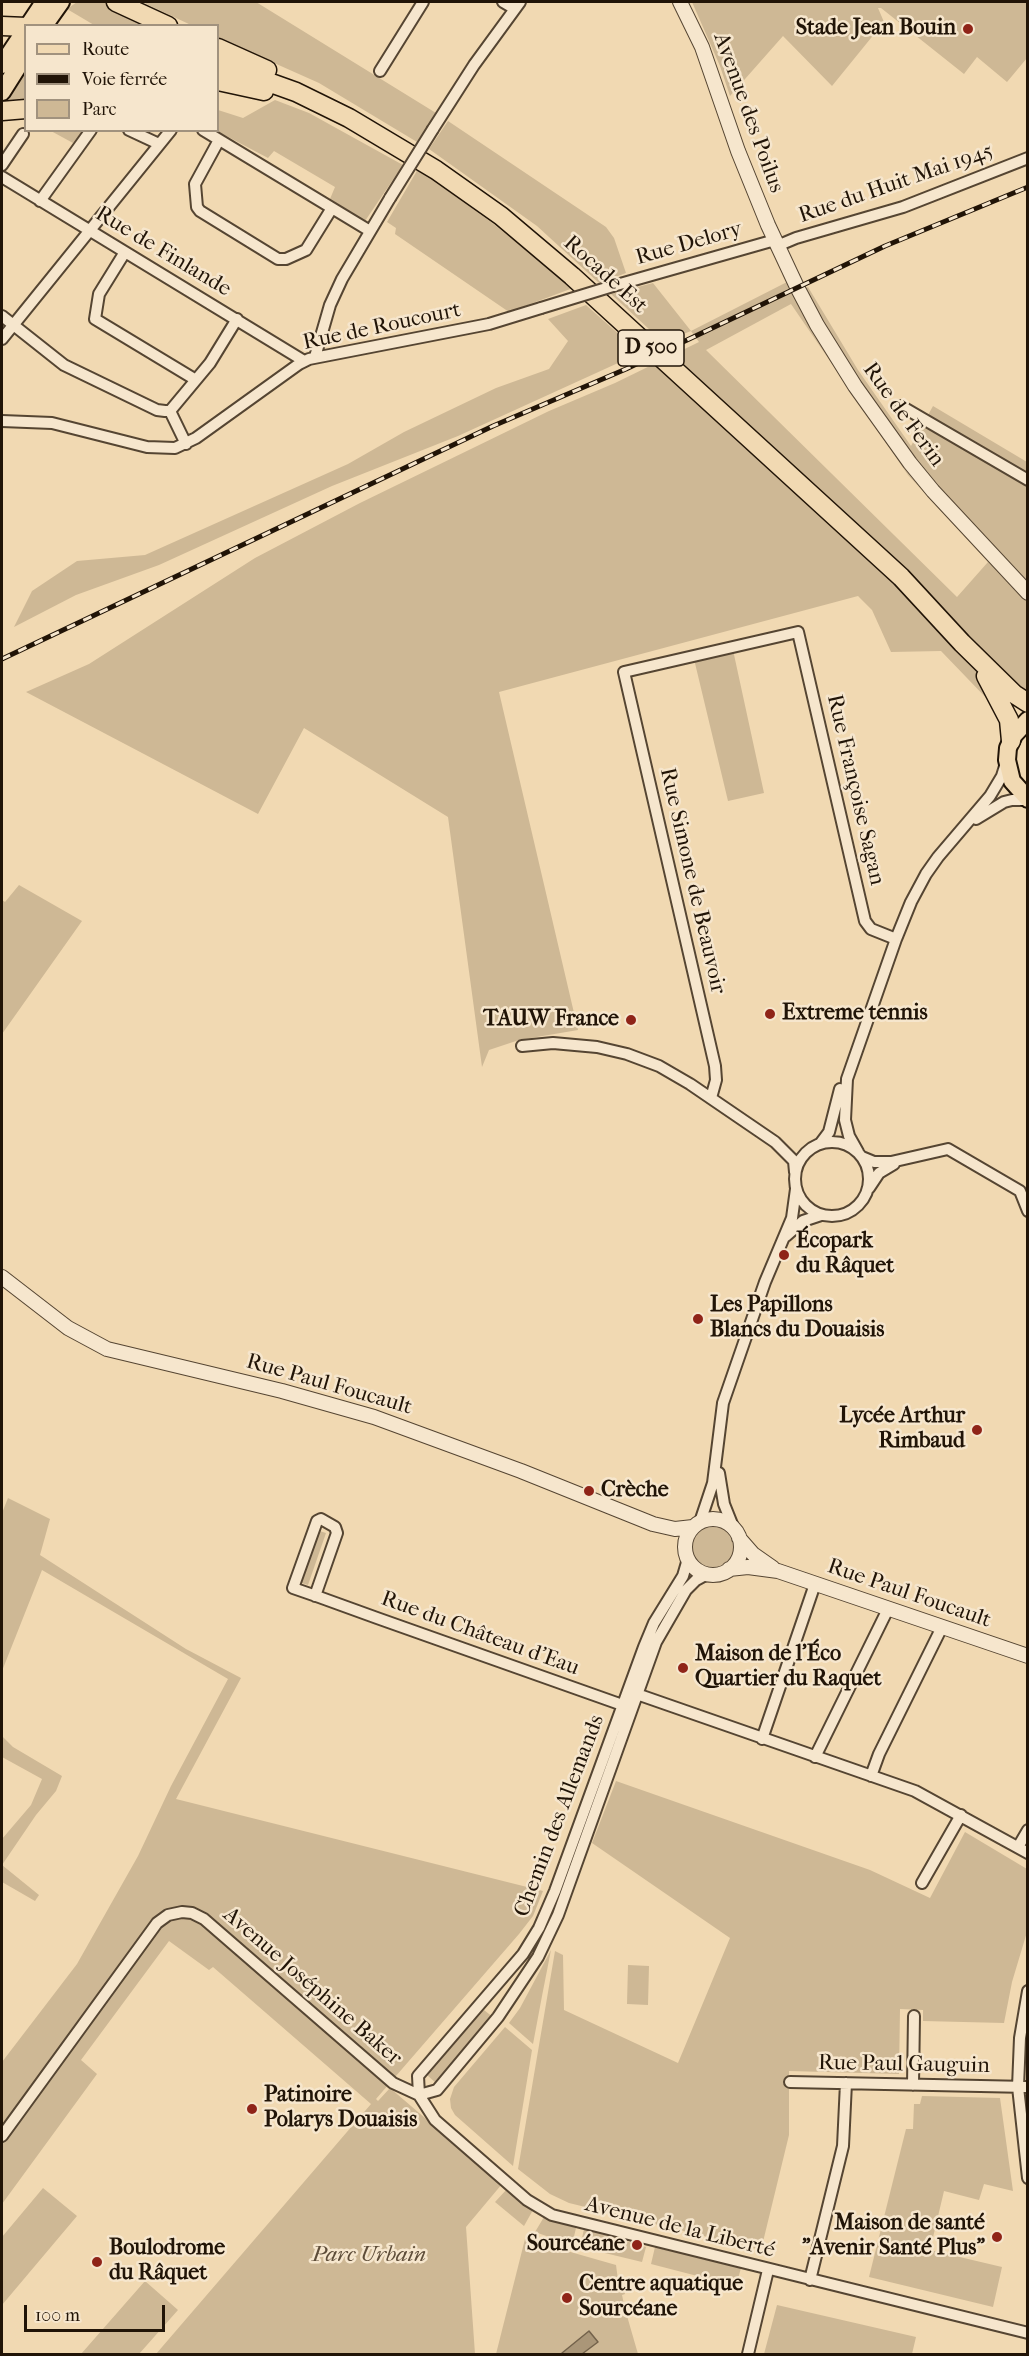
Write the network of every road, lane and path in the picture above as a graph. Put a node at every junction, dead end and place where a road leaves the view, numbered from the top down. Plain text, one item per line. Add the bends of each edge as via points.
1 (116, 2) edge
2 (423, 2) edge
3 (503, 2) edge
4 (680, 2) edge
5 (51, 3) edge
6 (518, 5) edge
7 (29, 24) edge
8 (45, 24) edge
9 (164, 24) edge
10 (2, 26) edge
11 (24, 27) edge
12 (24, 31) edge
13 (219, 48) edge
14 (24, 56) edge
15 (219, 64) edge
16 (6, 70) edge
17 (380, 71) dead end
18 (219, 81) edge
19 (2, 92) edge
20 (24, 109) edge
21 (2, 111) edge
22 (356, 123) junction
23 (90, 132) edge
24 (133, 132) edge
25 (169, 132) edge
26 (206, 132) edge
27 (23, 134) dead end
28 (219, 140) junction
29 (159, 144) junction
30 (1028, 158) edge
31 (2, 165) edge
32 (2, 177) edge
33 (40, 201) junction
34 (332, 208) junction
35 (90, 231) junction
36 (370, 231) junction
37 (776, 243) junction
38 (125, 252) junction
39 (613, 286) joint
40 (2, 316) edge
41 (237, 319) junction
42 (13, 325) junction
43 (2, 339) edge
44 (315, 357) junction
45 (304, 361) junction
46 (196, 380) junction
47 (901, 406) dead end
48 (170, 411) junction
49 (2, 421) edge
50 (186, 444) junction
51 (1028, 480) edge
52 (1028, 593) edge
53 (962, 643) junction
54 (624, 672) joint
55 (1028, 703) edge
56 (1028, 720) edge
57 (1011, 741) junction
58 (1007, 760) junction
59 (1028, 800) edge
60 (962, 831) junction
61 (896, 939) junction
62 (522, 1046) dead end
63 (851, 1061) junction
64 (711, 1098) junction
65 (775, 1142) junction
66 (818, 1145) junction
67 (860, 1154) junction
68 (902, 1160) junction
69 (795, 1172) junction
70 (796, 1189) junction
71 (868, 1191) junction
72 (1028, 1211) edge
73 (821, 1215) junction
74 (780, 1244) junction
75 (2, 1277) edge
76 (717, 1454) junction
77 (653, 1524) junction
78 (696, 1524) junction
79 (737, 1533) junction
80 (687, 1556) junction
81 (729, 1569) junction
82 (778, 1571) junction
83 (707, 1574) junction
84 (815, 1584) junction
85 (315, 1596) junction
86 (888, 1609) junction
87 (942, 1627) junction
88 (1028, 1656) edge
89 (632, 1692) junction
90 (627, 1707) junction
91 (762, 1739) junction
92 (815, 1757) junction
93 (871, 1776) junction
94 (961, 1815) junction
95 (1028, 1830) edge
96 (1023, 1850) edge
97 (922, 1883) dead end
98 (1028, 1991) edge
99 (914, 2016) dead end
100 (790, 2082) dead end
101 (846, 2084) junction
102 (913, 2085) junction
103 (1023, 2087) edge
104 (419, 2095) junction
105 (2, 2136) edge
106 (1028, 2178) edge
107 (768, 2270) junction
108 (810, 2280) junction
109 (1028, 2333) edge
110 (748, 2355) edge

1 - 9 highway
2 - 17 street
3 - 6 street
4 - 37 street, Avenue des Poilus via 702,47 738,151
5 - 7 main road
5 - 8 main road
6 - 36 street, bridge via 469,72
10 - 11 highway
12 - 16 main road
13 - 22 highway via 313,92
14 - 16 main road
15 - 22 highway, Rocade Est / D 500 via 296,92
16 - 19 main road
18 - 22 highway via 274,93
20 - 21 highway
22 - 53 highway, Rocade Est / D 500 via 452,181 528,239 901,577
23 - 33 street
24 - 29 street
25 - 29 street
26 - 28 street
27 - 31 street
28 - 34 street
28 - 34 street via 196,180 197,207 268,253 284,260 306,250
29 - 35 street
30 - 37 street, Rue du Huit Mai 1945 via 903,207
32 - 33 street, Rue de Finlande
33 - 35 street, Rue de Finlande
34 - 36 street
35 - 38 street, Rue de Finlande
35 - 42 street
36 - 44 street via 330,305
37 - 39 street, Rue Delory
37 - 52 street, Rue de Ferin via 817,325 886,432 933,491
38 - 41 street, Rue de Finlande
38 - 46 street via 99,294 95,319
39 - 44 street, Rue de Roucourt, bridge via 489,324
40 - 42 street
41 - 45 street, Rue de Finlande
41 - 46 street
42 - 43 street
42 - 48 street via 64,365 157,410
44 - 45 street, Rue de Roucourt
45 - 50 street, Rue de Roucourt
46 - 48 street
47 - 51 street
48 - 50 street
49 - 50 street, Rue de Roucourt via 58,424 153,448 170,449
53 - 55 highway, Rocade Est / D 500
53 - 57 highway, Rocade Est / D 500 via 1005,709
54 - 61 street, Rue Françoise Sagan via 798,632 865,921 872,929
54 - 64 street, Rue Simone de Beauvoir via 715,1066
56 - 57 main road
57 - 58 main road
58 - 59 main road via 1012,781
58 - 60 street via 997,786
59 - 60 street via 996,806
60 - 61 street via 926,874
61 - 63 street
62 - 64 street via 574,1044 627,1054 671,1072
63 - 66 street via 829,1132
63 - 67 street via 845,1120
64 - 65 street
65 - 66 street via 800,1149
65 - 69 street via 794,1161
66 - 67 street via 843,1144
66 - 69 street via 802,1157
67 - 68 street via 882,1163
67 - 71 street via 869,1173
68 - 71 street via 879,1173
68 - 72 street via 948,1149 1020,1191
69 - 70 street
70 - 73 street via 807,1207
70 - 74 street via 793,1214
71 - 73 street via 848,1213
73 - 74 street via 799,1224
74 - 76 street via 723,1403
75 - 77 street, Rue Paul Foucault via 68,1328 101,1347 383,1420
76 - 78 street via 712,1490
76 - 79 street via 723,1498
77 - 78 street, Rue Paul Foucault via 675,1529
77 - 80 street, Rue Paul Foucault
78 - 79 street via 718,1519
78 - 80 street via 686,1538
79 - 81 street via 739,1557
79 - 82 street, Rue Paul Foucault via 753,1554
80 - 83 street via 693,1567
80 - 89 street, Chemin des Allemands via 683,1576 651,1630
81 - 82 street, Rue Paul Foucault
81 - 83 street
82 - 84 street, Rue Paul Foucault
83 - 89 street, Chemin des Allemands via 689,1586
84 - 86 street, Rue Paul Foucault
84 - 91 street
85 - 85 street, Rue du Château d'Eau via 337,1534 334,1527 321,1519 293,1587
85 - 90 street, Rue du Château d'Eau
86 - 87 street, Rue Paul Foucault
86 - 92 street
87 - 88 street, Rue Paul Foucault
87 - 93 street
89 - 90 street, Chemin des Allemands
89 - 91 street
90 - 104 street, Chemin des Allemands via 539,1928 523,1954 418,2076
90 - 104 street, Chemin des Allemands via 558,1915 538,1957 498,2017 437,2090
91 - 92 street
92 - 93 street
93 - 94 street via 921,1794
94 - 96 street
94 - 97 street
95 - 96 street
98 - 103 street via 1020,2038
99 - 102 street
100 - 101 street, Rue Paul Gauguin
101 - 102 street, Rue Paul Gauguin
101 - 108 street via 843,2146
102 - 103 street, Rue Paul Gauguin
103 - 106 street
104 - 105 street, Avenue Joséphine Baker via 393,2083 204,1919 182,1912 157,1923
104 - 107 street, Avenue de la Liberté via 435,2120 540,2210
107 - 108 street, Avenue de la Liberté
107 - 110 street
108 - 109 street, Avenue de la Liberté

